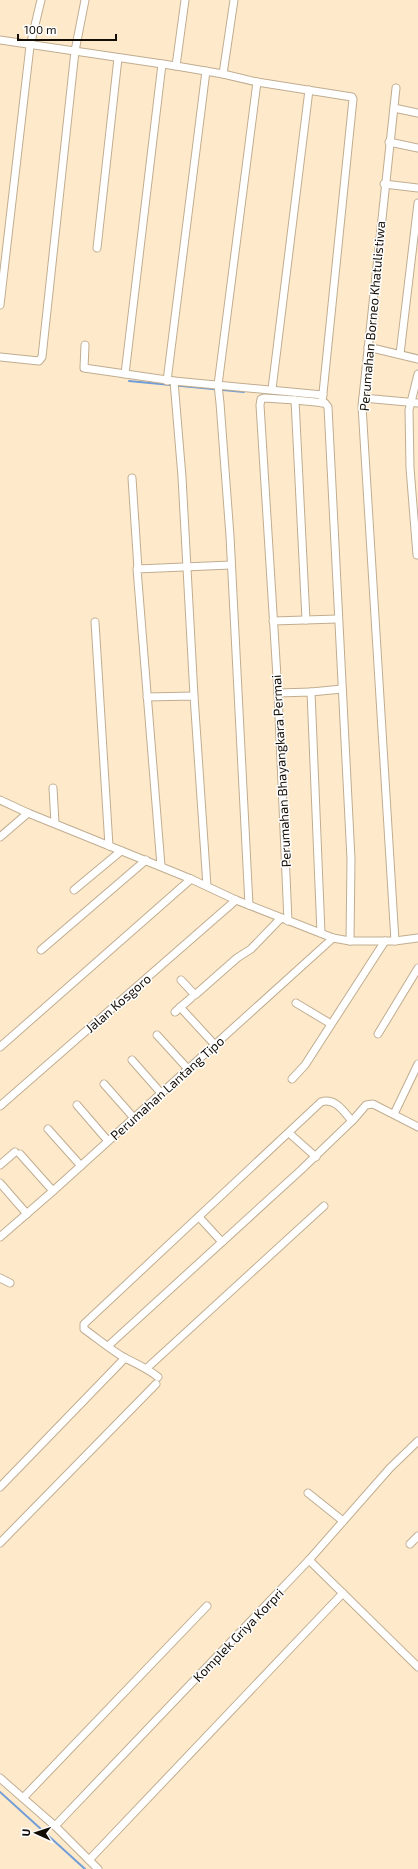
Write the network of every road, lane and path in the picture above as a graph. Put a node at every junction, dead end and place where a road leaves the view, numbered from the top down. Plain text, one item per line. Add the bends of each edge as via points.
1 (41, 0) edge
2 (85, 0) edge
3 (186, 0) edge
4 (234, 0) edge
5 (0, 40) edge
6 (30, 46) junction
7 (75, 51) junction
8 (118, 58) junction
9 (162, 64) junction
10 (176, 66) junction
11 (206, 71) junction
12 (223, 74) junction
13 (257, 82) junction
14 (396, 88) dead end
15 (309, 90) junction
16 (394, 108) junction
17 (418, 113) edge
18 (390, 142) junction
19 (418, 148) edge
20 (384, 184) junction
21 (418, 188) edge
22 (418, 203) edge
23 (97, 248) dead end
24 (0, 305) edge
25 (85, 344) dead end
26 (368, 347) junction
27 (400, 354) junction
28 (0, 357) edge
29 (418, 359) edge
30 (125, 374) junction
31 (418, 374) edge
32 (172, 382) junction
33 (218, 388) junction
34 (272, 389) junction
35 (322, 399) junction
36 (295, 400) junction
37 (362, 402) junction
38 (418, 403) edge
39 (410, 406) junction
40 (132, 478) dead end
41 (417, 556) dead end
42 (231, 565) junction
43 (186, 566) junction
44 (138, 569) junction
45 (337, 618) junction
46 (306, 620) junction
47 (95, 622) dead end
48 (273, 622) junction
49 (342, 689) junction
50 (311, 692) junction
51 (278, 693) junction
52 (194, 696) junction
53 (147, 697) junction
54 (53, 788) dead end
55 (0, 800) edge
56 (28, 813) junction
57 (55, 823) junction
58 (0, 837) edge
59 (109, 846) junction
60 (121, 851) junction
61 (146, 860) junction
62 (160, 866) junction
63 (191, 878) junction
64 (207, 886) junction
65 (74, 890) dead end
66 (236, 900) junction
67 (249, 905) junction
68 (285, 919) junction
69 (321, 933) junction
70 (333, 938) junction
71 (418, 938) edge
72 (350, 941) junction
73 (385, 941) junction
74 (395, 941) junction
75 (41, 950) dead end
76 (418, 968) edge
77 (181, 980) dead end
78 (191, 998) dead end
79 (296, 1003) dead end
80 (331, 1024) junction
81 (378, 1034) dead end
82 (157, 1035) dead end
83 (215, 1045) junction
84 (0, 1047) edge
85 (132, 1060) dead end
86 (418, 1064) edge
87 (188, 1069) junction
88 (292, 1079) dead end
89 (104, 1084) dead end
90 (161, 1093) junction
91 (77, 1105) dead end
92 (0, 1106) edge
93 (394, 1114) junction
94 (134, 1118) junction
95 (352, 1121) junction
96 (418, 1127) edge
97 (48, 1129) dead end
98 (289, 1133) junction
99 (108, 1141) junction
100 (316, 1157) junction
101 (0, 1165) edge
102 (81, 1166) junction
103 (0, 1183) edge
104 (53, 1191) junction
105 (324, 1206) dead end
106 (27, 1214) junction
107 (199, 1217) junction
108 (0, 1237) edge
109 (222, 1242) junction
110 (0, 1278) edge
111 (10, 1283) dead end
112 (108, 1346) junction
113 (125, 1358) junction
114 (147, 1368) junction
115 (418, 1441) edge
116 (0, 1487) edge
117 (308, 1492) dead end
118 (343, 1521) junction
119 (418, 1536) edge
120 (0, 1543) edge
121 (410, 1544) dead end
122 (309, 1560) junction
123 (344, 1592) junction
124 (207, 1606) dead end
125 (418, 1667) edge
126 (0, 1778) edge
127 (23, 1798) junction
128 (55, 1826) junction
129 (89, 1860) junction
130 (98, 1869) edge

1 - 6 street
2 - 7 street
3 - 10 street
4 - 12 street
5 - 6 street
6 - 7 street
6 - 24 street
7 - 8 street
7 - 28 street via 42,357 39,361
8 - 9 street
8 - 23 street
9 - 10 street
9 - 30 street
10 - 11 street
11 - 12 street
11 - 32 street
12 - 13 street
13 - 15 street
13 - 33 street
14 - 16 street, Perumahan Borneo Khatulistiwa
15 - 34 street
15 - 35 street via 349,95 353,99
16 - 17 street
16 - 18 street, Perumahan Borneo Khatulistiwa
18 - 19 street
18 - 20 street, Perumahan Borneo Khatulistiwa
20 - 21 street
20 - 26 street, Perumahan Borneo Khatulistiwa
22 - 27 street
25 - 30 street via 84,368
26 - 27 street
26 - 37 street, Perumahan Borneo Khatulistiwa
27 - 29 street
30 - 32 street
31 - 39 street
32 - 33 street
32 - 43 street via 182,477
33 - 34 street
33 - 42 street
34 - 35 street
35 - 36 street, Perumahan Bhayangkara Permai
35 - 45 street via 328,407
36 - 46 street
36 - 48 street, Perumahan Bhayangkara Permai via 264,398 260,402
37 - 39 street
37 - 74 street, Perumahan Borneo Khatulistiwa
38 - 39 street
39 - 41 street via 410,468
40 - 44 street
42 - 43 street
42 - 67 street
43 - 44 street
43 - 52 street
44 - 53 street
45 - 46 street
45 - 49 street
46 - 48 street
47 - 59 street
48 - 51 street, Perumahan Bhayangkara Permai
49 - 50 street
49 - 72 street via 351,859
50 - 51 street
50 - 69 street
51 - 68 street, Perumahan Bhayangkara Permai
52 - 53 street
52 - 64 street
53 - 62 street
54 - 57 street
55 - 56 street
56 - 57 street
56 - 58 street
57 - 59 street
59 - 60 street
60 - 61 street
60 - 65 street
61 - 62 street
61 - 75 street
62 - 63 street
63 - 64 street
63 - 84 street
64 - 66 street
66 - 67 street
66 - 92 street, Jalan Kosgoro
67 - 68 street
68 - 69 street
68 - 77 street via 195,995
69 - 70 street
70 - 72 street
70 - 83 street, Perumahan Lantang Tipo
71 - 74 street
72 - 73 street
73 - 74 street
73 - 80 street
76 - 81 street
78 - 83 street via 178,1009
79 - 80 street
80 - 88 street via 305,1065
82 - 87 street
83 - 87 street, Perumahan Lantang Tipo
85 - 90 street
86 - 93 street
87 - 90 street, Perumahan Lantang Tipo
89 - 94 street
90 - 94 street, Perumahan Lantang Tipo
91 - 99 street
93 - 95 street via 368,1104
93 - 96 street
94 - 99 street, Perumahan Lantang Tipo
95 - 98 street via 335,1103 326,1100
95 - 100 street
97 - 102 street
98 - 100 street
98 - 107 street
99 - 102 street, Perumahan Lantang Tipo
100 - 109 street
101 - 104 street via 17,1153
102 - 104 street, Perumahan Lantang Tipo
103 - 106 street
104 - 106 street, Perumahan Lantang Tipo
105 - 114 street
106 - 108 street, Perumahan Lantang Tipo
107 - 109 street
107 - 112 street via 84,1324 84,1329
109 - 112 street
110 - 111 street
112 - 113 street
113 - 114 street
113 - 116 street
114 - 120 street via 157,1381
115 - 118 street, Komplek Griya Korpri
117 - 118 street
118 - 122 street, Komplek Griya Korpri
119 - 121 street
122 - 123 street
122 - 128 street, Komplek Griya Korpri
123 - 125 street
123 - 129 street
124 - 127 street
126 - 127 street
127 - 128 street
128 - 129 street
129 - 130 street

